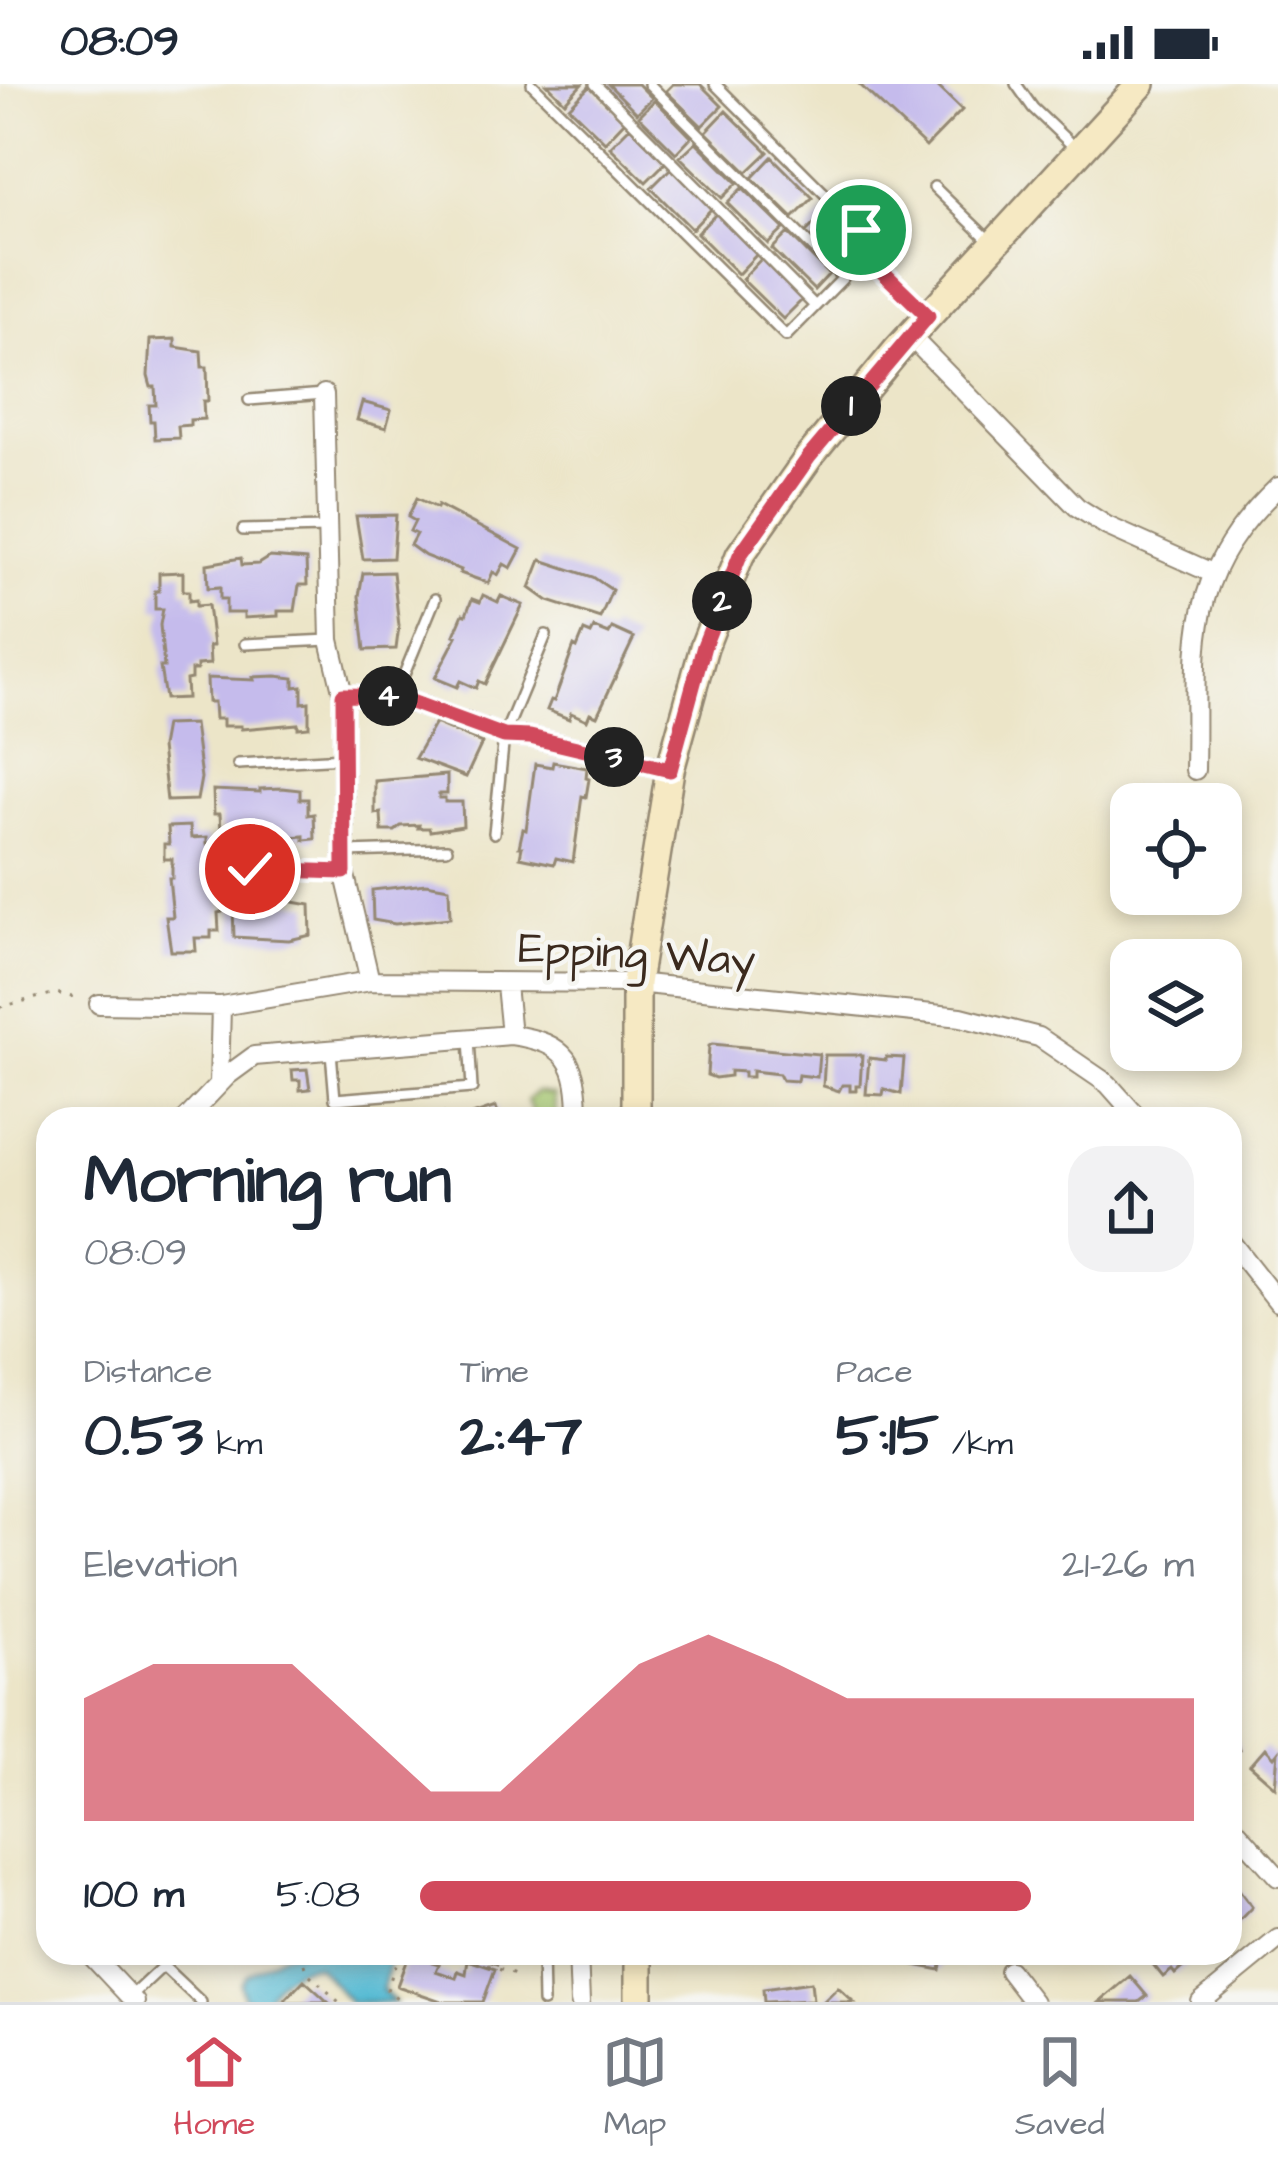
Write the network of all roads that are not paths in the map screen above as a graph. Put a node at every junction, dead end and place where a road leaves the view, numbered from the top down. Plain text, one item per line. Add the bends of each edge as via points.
1 (532, 84) edge
2 (596, 84) edge
3 (649, 84) edge
4 (716, 84) edge
5 (1016, 84) edge
6 (1141, 84) edge
7 (1079, 152) junction
8 (934, 187) dead end
9 (994, 244) junction
10 (815, 306) junction
11 (919, 326) junction
12 (324, 394) joint
13 (249, 400) dead end
14 (1278, 488) edge
15 (326, 528) junction
16 (243, 530) dead end
17 (1212, 573) junction
18 (435, 599) dead end
19 (546, 634) dead end
20 (330, 640) junction
21 (245, 644) dead end
22 (343, 695) junction
23 (395, 696) junction
24 (504, 736) junction
25 (344, 758) junction
26 (238, 764) dead end
27 (670, 770) junction
28 (1195, 770) dead end
29 (494, 833) dead end
30 (447, 849) dead end
31 (345, 862) junction
32 (250, 869) dead end
33 (370, 981) junction
34 (636, 983) junction
35 (506, 985) junction
36 (99, 1004) road end
37 (221, 1006) junction
38 (511, 1036) junction
39 (469, 1039) junction
40 (331, 1052) junction
41 (219, 1084) junction
42 (197, 1107) edge
43 (578, 1107) edge
44 (636, 1107) edge
45 (1128, 1107) edge
46 (1242, 1256) edge
47 (1278, 1302) edge
48 (1242, 1836) edge
49 (1278, 1876) edge
50 (1278, 1939) edge
51 (100, 1965) edge
52 (542, 1965) edge
53 (578, 1965) edge
54 (639, 1965) edge
55 (1009, 1971) dead end
56 (133, 2000) edge
57 (200, 2002) edge
58 (543, 2002) edge
59 (580, 2002) edge
60 (639, 2002) edge
61 (1033, 2002) edge
62 (1201, 2002) edge

1 - 10 lane via 785,336
2 - 10 lane
3 - 10 lane via 843,278
4 - 11 lane via 861,230 857,247
5 - 7 lane
6 - 7 main road
7 - 9 main road
8 - 9 lane
9 - 11 main road
11 - 17 street via 1077,507
11 - 27 main road via 740,555 704,646
12 - 13 lane
12 - 15 street
14 - 17 street via 1238,529
15 - 16 lane
15 - 20 street
17 - 28 street via 1198,627
18 - 23 lane
19 - 24 lane
20 - 21 lane
20 - 22 street
22 - 23 street
22 - 25 street
23 - 24 street
24 - 27 street
24 - 29 lane
25 - 26 lane
25 - 31 street
27 - 34 main road
30 - 31 lane
31 - 32 lane
31 - 33 street
33 - 35 street, Epping Way
33 - 37 street, Epping Way
34 - 35 street, Epping Way
34 - 44 main road
34 - 45 street, Epping Way via 962,1017 1040,1036
35 - 38 street
36 - 37 street, Epping Way
37 - 41 street
38 - 39 street
38 - 43 street via 545,1040 571,1064
39 - 40 street
39 - 40 lane via 472,1088 335,1099
40 - 41 street via 254,1057
41 - 42 street
46 - 47 street
48 - 49 street
50 - 62 street
51 - 56 street
52 - 58 lane
53 - 59 street
54 - 60 main road
55 - 61 street
56 - 57 lane via 163,1966

